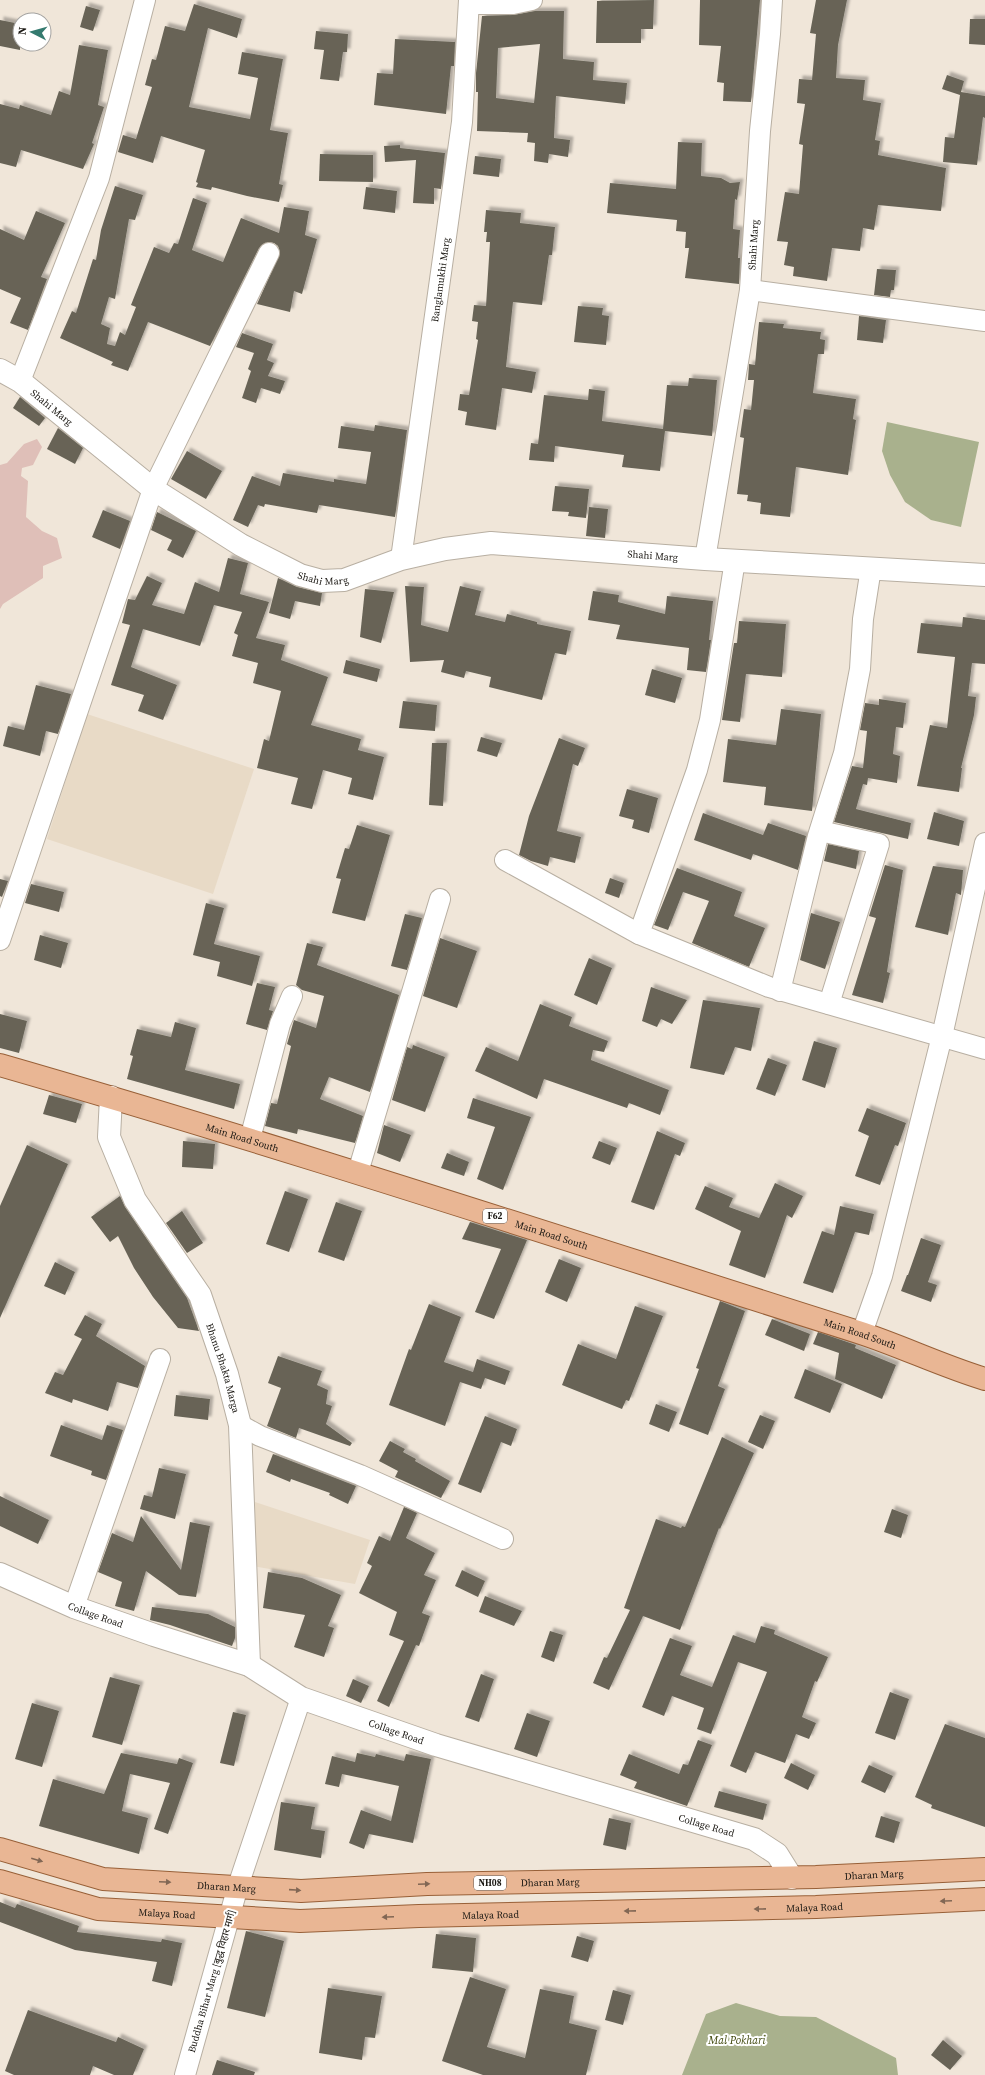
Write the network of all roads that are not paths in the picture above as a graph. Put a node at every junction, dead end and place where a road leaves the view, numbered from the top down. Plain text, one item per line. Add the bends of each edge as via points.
1 (145, 0) edge
2 (532, 0) edge
3 (772, 0) edge
4 (470, 2) edge
5 (269, 253) dead end
6 (750, 290) junction
7 (985, 321) edge
8 (0, 370) edge
9 (20, 381) junction
10 (154, 489) junction
11 (705, 558) junction
12 (401, 559) junction
13 (735, 560) junction
14 (871, 568) junction
15 (985, 575) edge
16 (820, 831) junction
17 (985, 843) edge
18 (505, 860) dead end
19 (440, 899) dead end
20 (639, 934) junction
21 (0, 940) edge
22 (780, 991) junction
23 (292, 996) dead end
24 (829, 1004) junction
25 (942, 1036) junction
26 (985, 1049) edge
27 (0, 1065) edge
28 (111, 1097) junction
29 (250, 1139) junction
30 (358, 1172) junction
31 (862, 1333) junction
32 (160, 1359) dead end
33 (985, 1380) edge
34 (240, 1425) junction
35 (503, 1539) dead end
36 (0, 1574) edge
37 (74, 1607) junction
38 (249, 1665) junction
39 (301, 1698) junction
40 (0, 1849) edge
41 (985, 1868) edge
42 (792, 1878) junction
43 (0, 1881) edge
44 (238, 1886) junction
45 (985, 1899) edge
46 (230, 1916) junction
47 (185, 2075) edge

1 - 9 street via 99,178
2 - 4 street via 513,4
3 - 6 street, Shahi Marg via 760,131
4 - 12 street, Banglamukhi Marg via 462,122
5 - 10 street
6 - 7 street
6 - 11 street, Shahi Marg
8 - 9 street, Shahi Marg
9 - 10 street, Shahi Marg
10 - 12 street, Shahi Marg via 241,545 300,575 322,581 344,580
10 - 21 street
11 - 12 street, Shahi Marg via 491,543 445,549
11 - 13 street, Shahi Marg
13 - 14 street, Shahi Marg
13 - 20 street via 710,720 698,770
14 - 15 street, Shahi Marg
14 - 16 street via 863,619 860,669 844,753
16 - 22 street
16 - 24 street via 879,844
17 - 25 street
18 - 20 street
19 - 30 street
20 - 22 street
22 - 24 street
23 - 29 street via 280,1024
24 - 25 street
25 - 26 street
25 - 31 street via 882,1276
27 - 28 main road, Main Road South / F62
28 - 29 main road, Main Road South / F62
28 - 34 street, Bhanu Bhakta Marga via 109,1137 136,1200 200,1295 227,1374
29 - 30 main road, Main Road South / F62
30 - 31 main road, Main Road South / F62
31 - 33 main road, Main Road South / F62
32 - 37 street
34 - 35 street via 260,1436 360,1475
34 - 38 street, Bhanu Bhakta Marga
36 - 37 street, Collage Road
37 - 38 street, Collage Road via 154,1636
38 - 39 street, Collage Road
39 - 42 street, Collage Road via 436,1745 754,1839 777,1854
39 - 44 street, Buddha Bihar Marg [बुद्ध विहार मार्ग]
40 -> 44 main road, Dharan Marg / NH08 via 103,1879
41 - 42 main road, Dharan Marg / NH08
44 -> 42 main road, Dharan Marg / NH08 via 308,1891 427,1884
43 - 46 main road, Malaya Road via 98,1909
44 - 46 street, Buddha Bihar Marg [बुद्ध विहार मार्ग]
45 -> 46 main road, Malaya Road via 816,1908 419,1916 300,1921
46 - 47 street, Buddha Bihar Marg [बुद्ध विहार मार्ग]

